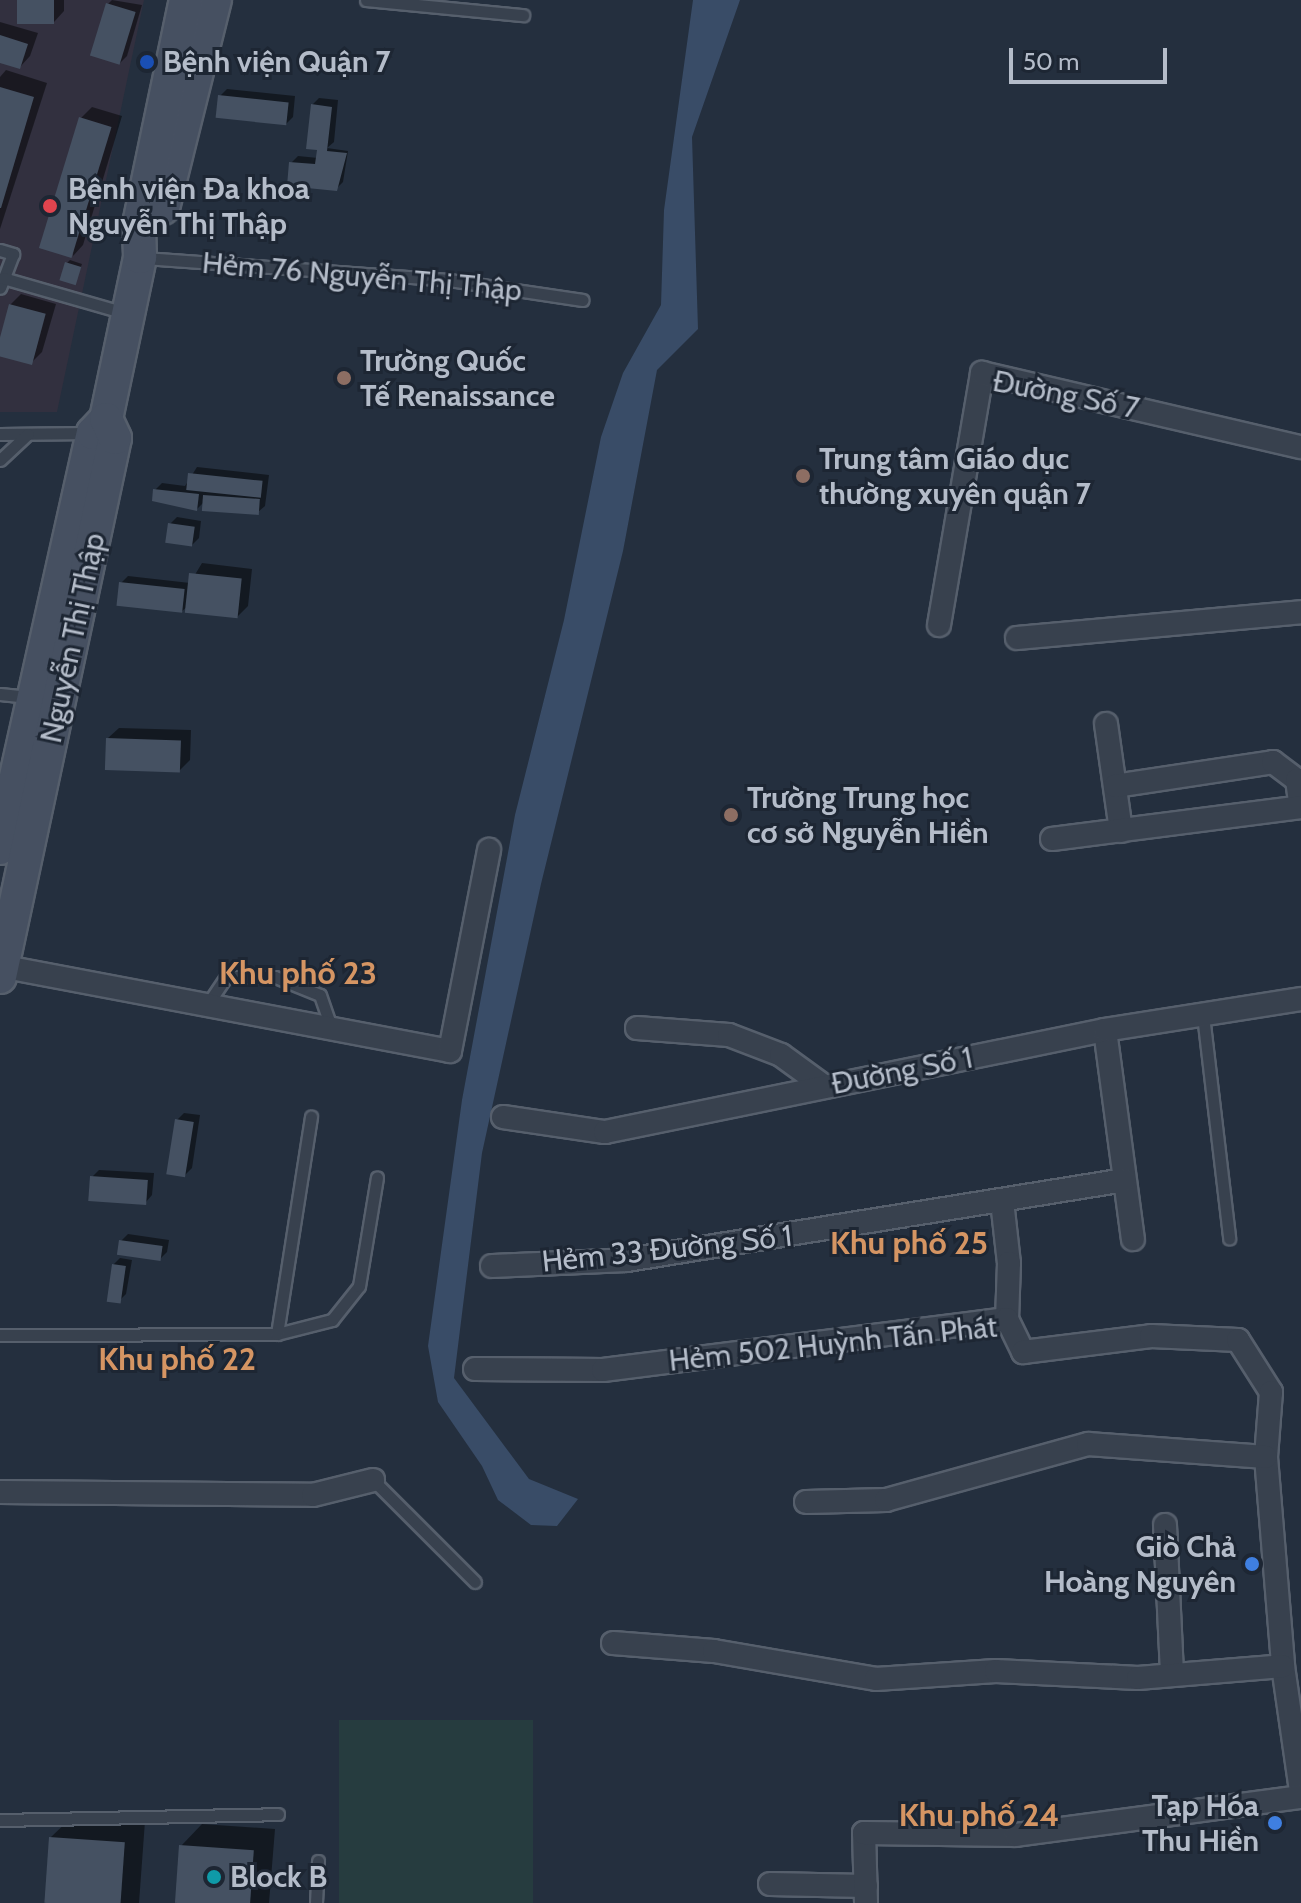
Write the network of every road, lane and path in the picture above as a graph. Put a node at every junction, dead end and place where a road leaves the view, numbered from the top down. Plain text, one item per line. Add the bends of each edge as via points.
1 (186, 0) edge
2 (215, 0) edge
3 (366, 0) edge
4 (523, 15) dead end
5 (0, 250) edge
6 (140, 257) junction
7 (1, 283) edge
8 (583, 300) dead end
9 (128, 313) junction
10 (99, 426) junction
11 (0, 434) edge
12 (28, 434) junction
13 (1301, 447) edge
14 (0, 460) edge
15 (1301, 612) edge
16 (939, 625) dead end
17 (1017, 638) dead end
18 (0, 694) edge
19 (34, 697) junction
20 (1106, 724) dead end
21 (1115, 786) junction
22 (1301, 807) edge
23 (1121, 831) junction
24 (1052, 839) dead end
25 (489, 850) dead end
26 (8, 854) edge
27 (1, 970) edge
28 (1301, 999) edge
29 (206, 1006) junction
30 (1203, 1015) junction
31 (637, 1028) dead end
32 (333, 1030) junction
33 (1105, 1030) junction
34 (825, 1087) junction
35 (311, 1117) dead end
36 (503, 1117) dead end
37 (377, 1177) dead end
38 (1125, 1180) junction
39 (1002, 1201) junction
40 (1229, 1238) dead end
41 (1133, 1239) dead end
42 (492, 1266) dead end
43 (1007, 1319) junction
44 (277, 1334) junction
45 (0, 1335) edge
46 (475, 1369) dead end
47 (1266, 1457) junction
48 (373, 1480) joint
49 (0, 1492) edge
50 (806, 1502) dead end
51 (1165, 1525) dead end
52 (475, 1582) dead end
53 (613, 1643) dead end
54 (1283, 1666) junction
55 (1172, 1675) junction
56 (1299, 1779) edge
57 (1301, 1797) edge
58 (278, 1814) dead end
59 (0, 1820) edge
60 (318, 1861) dead end
61 (770, 1884) dead end
62 (866, 1895) edge
63 (316, 1903) edge

1 - 6 main road, Nguyễn Thị Thập via 139,224
2 - 6 main road, Nguyễn Thị Thập via 159,227
3 - 4 lane
5 - 7 lane via 13,254
6 - 8 lane, Hẻm 76 Nguyễn Thị Thập via 449,280
6 - 9 main road, Nguyễn Thị Thập
7 - 9 lane
9 - 10 main road, Nguyễn Thị Thập
10 - 12 lane
10 - 19 main road, Nguyễn Thị Thập
10 - 26 main road, Nguyễn Thị Thập via 115,438
11 - 12 lane
12 - 14 lane
13 - 16 street, Đường Số 7 via 982,373
15 - 17 street
18 - 19 lane
19 - 26 main road, Nguyễn Thị Thập
20 - 21 street
21 - 22 street via 1273,762 1297,780
21 - 23 street
22 - 23 street
23 - 24 street
25 - 32 street via 450,1051
26 - 27 main road, Nguyễn Thị Thập
27 - 29 street
28 - 30 street, Đường Số 1
29 - 32 street
29 - 32 lane via 226,977 275,977 320,995
30 - 33 street, Đường Số 1
30 - 40 lane
31 - 34 street via 729,1035 781,1055
33 - 34 street, Đường Số 1
33 - 38 street
34 - 36 street, Đường Số 1 via 605,1132
35 - 44 lane
37 - 44 lane via 359,1286 332,1320
38 - 39 street, Hẻm 33 Đường Số 1
38 - 41 street
39 - 42 street, Hẻm 33 Đường Số 1 via 627,1260
39 - 43 street via 1009,1263
43 - 46 street, Hẻm 502 Huỳnh Tấn Phát via 603,1370
43 - 47 street, Hẻm 502 Huỳnh Tấn Phát via 1023,1352 1151,1336 1238,1340 1271,1392
44 - 45 lane
47 - 50 street via 1088,1444 886,1500
47 - 54 street, Hẻm 502 Huỳnh Tấn Phát
48 - 49 street via 313,1495
48 - 52 lane
51 - 55 street
53 - 55 street via 714,1651 876,1679 996,1671
54 - 55 street
54 - 56 street, Hẻm 502 Huỳnh Tấn Phát
57 - 62 street via 1016,1835 864,1833
58 - 59 lane
60 - 63 lane
61 - 62 street

